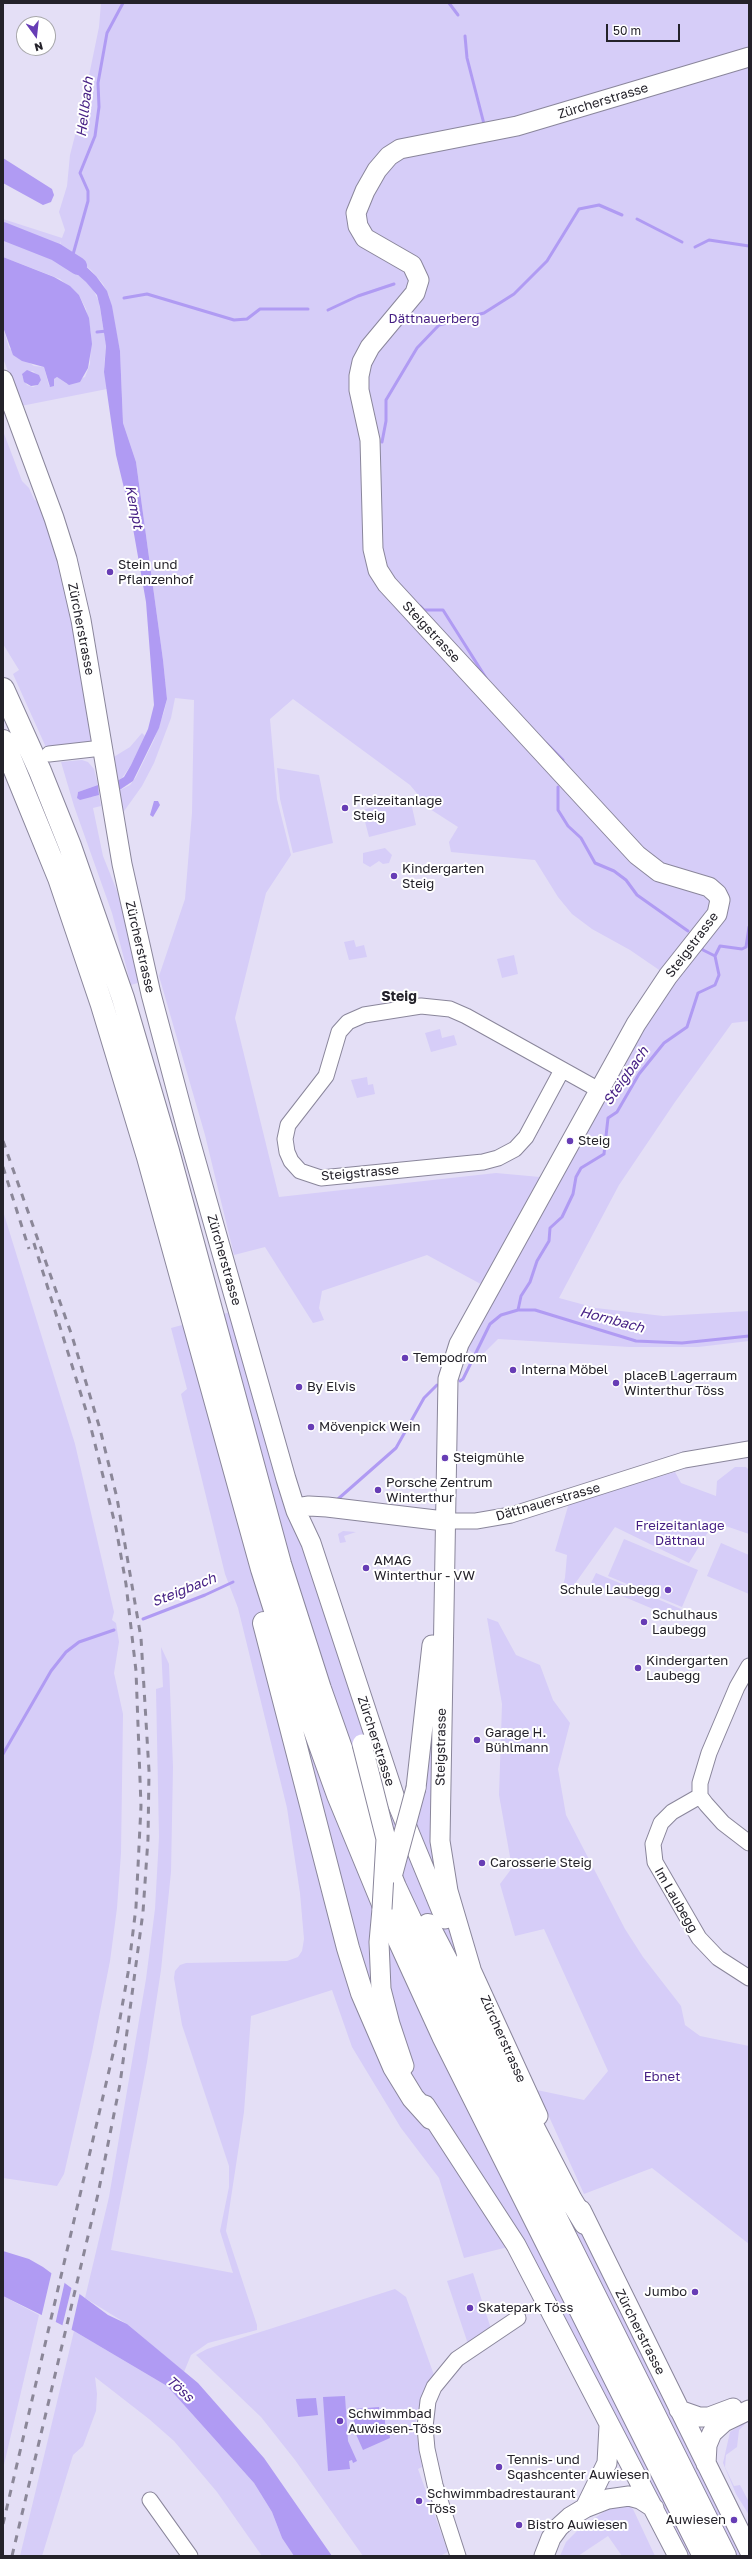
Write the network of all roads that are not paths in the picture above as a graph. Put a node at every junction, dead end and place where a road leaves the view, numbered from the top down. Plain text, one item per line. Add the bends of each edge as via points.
1 (749, 57) edge
2 (456, 139) joint
3 (3, 380) edge
4 (3, 689) edge
5 (3, 741) edge
6 (102, 748) junction
7 (49, 754) dead end
8 (562, 1070) junction
9 (599, 1090) junction
10 (222, 1430) junction
11 (749, 1449) edge
12 (296, 1509) junction
13 (444, 1521) junction
14 (749, 1666) edge
15 (700, 1796) junction
16 (749, 1843) edge
17 (385, 1861) junction
18 (382, 1909) junction
19 (471, 1968) junction
20 (749, 1978) edge
21 (431, 2118) junction
22 (585, 2223) junction
23 (518, 2318) dead end
24 (749, 2400) edge
25 (679, 2410) junction
26 (749, 2410) edge
27 (609, 2425) junction
28 (706, 2465) junction
29 (150, 2500) dead end
30 (585, 2508) junction
31 (654, 2508) junction
32 (749, 2550) edge
33 (190, 2556) edge
34 (458, 2556) edge
35 (544, 2556) edge
36 (678, 2556) edge
37 (704, 2556) edge
38 (725, 2556) edge

1 - 2 main road, Zürcherstrasse via 517,126
2 - 9 main road, Steigstrasse via 410,146 389,156 370,181 356,213 358,226 365,238 412,265 419,280 417,291 370,347 360,372 360,390 371,452 373,549 376,567 388,584 637,855 659,872 709,886 720,900 717,914 651,999
3 - 6 main road, Zürcherstrasse via 54,518 68,565 81,620
4 - 17 highway via 60,821 111,960 158,1115 280,1564 330,1720
5 - 10 highway via 54,866 102,1005 150,1164
6 - 7 street
6 - 12 main road, Zürcherstrasse via 129,898 160,1031
8 - 8 street, Steigstrasse via 461,1013 444,1008 417,1007 359,1017 341,1029 335,1041 326,1076 288,1125 285,1139 287,1152 300,1171 321,1178 492,1160 511,1151 526,1137
8 - 9 street, Steigstrasse
9 - 13 main road, Steigstrasse via 459,1344 447,1395
10 - 21 highway via 236,1521 354,1971 371,2018 394,2067 413,2098
10 - 37 highway via 295,1676 335,1788 382,1902 458,2066
11 - 13 street, Dättnauerstrasse via 684,1460 511,1515 476,1521
12 - 13 main road, Dättnauerstrasse via 309,1506 327,1507
12 - 18 main road, Zürcherstrasse, bridge via 302,1547 362,1744 386,1839
12 - 19 main road, Zürcherstrasse via 311,1543 398,1806 441,1910
13 - 18 main road, Steigstrasse, bridge via 438,1542 434,1625 416,1788
13 - 19 main road, Steigstrasse via 447,1542 440,1841 448,1891
14 - 15 street via 709,1753 700,1783
15 - 16 street via 724,1823
15 - 20 street, Im Laubegg via 672,1812 661,1823 653,1844 655,1862 699,1938 723,1961
17 - 22 highway via 419,1908
17 - 38 highway via 464,2034
18 - 21 main road, Zürcherstrasse via 379,1942 381,1989 388,2020 403,2063
19 - 22 main road, Zürcherstrasse
21 - 27 main road, Zürcherstrasse via 505,2227
22 - 25 main road, Zürcherstrasse
23 - 34 street via 457,2359 434,2387 428,2401 425,2426 427,2449 435,2484
24 - 25 main road via 717,2416 699,2417
25 - 28 main road, Zürcherstrasse
26 - 28 main road via 724,2422 712,2433 707,2445
27 - 30 main road via 608,2463
27 - 31 main road, Zürcherstrasse
28 - 32 main road, Zürcherstrasse
29 - 33 street
30 - 31 main road via 608,2499 629,2496 640,2499
30 - 35 main road via 559,2527 551,2538
31 - 36 main road, Zürcherstrasse

